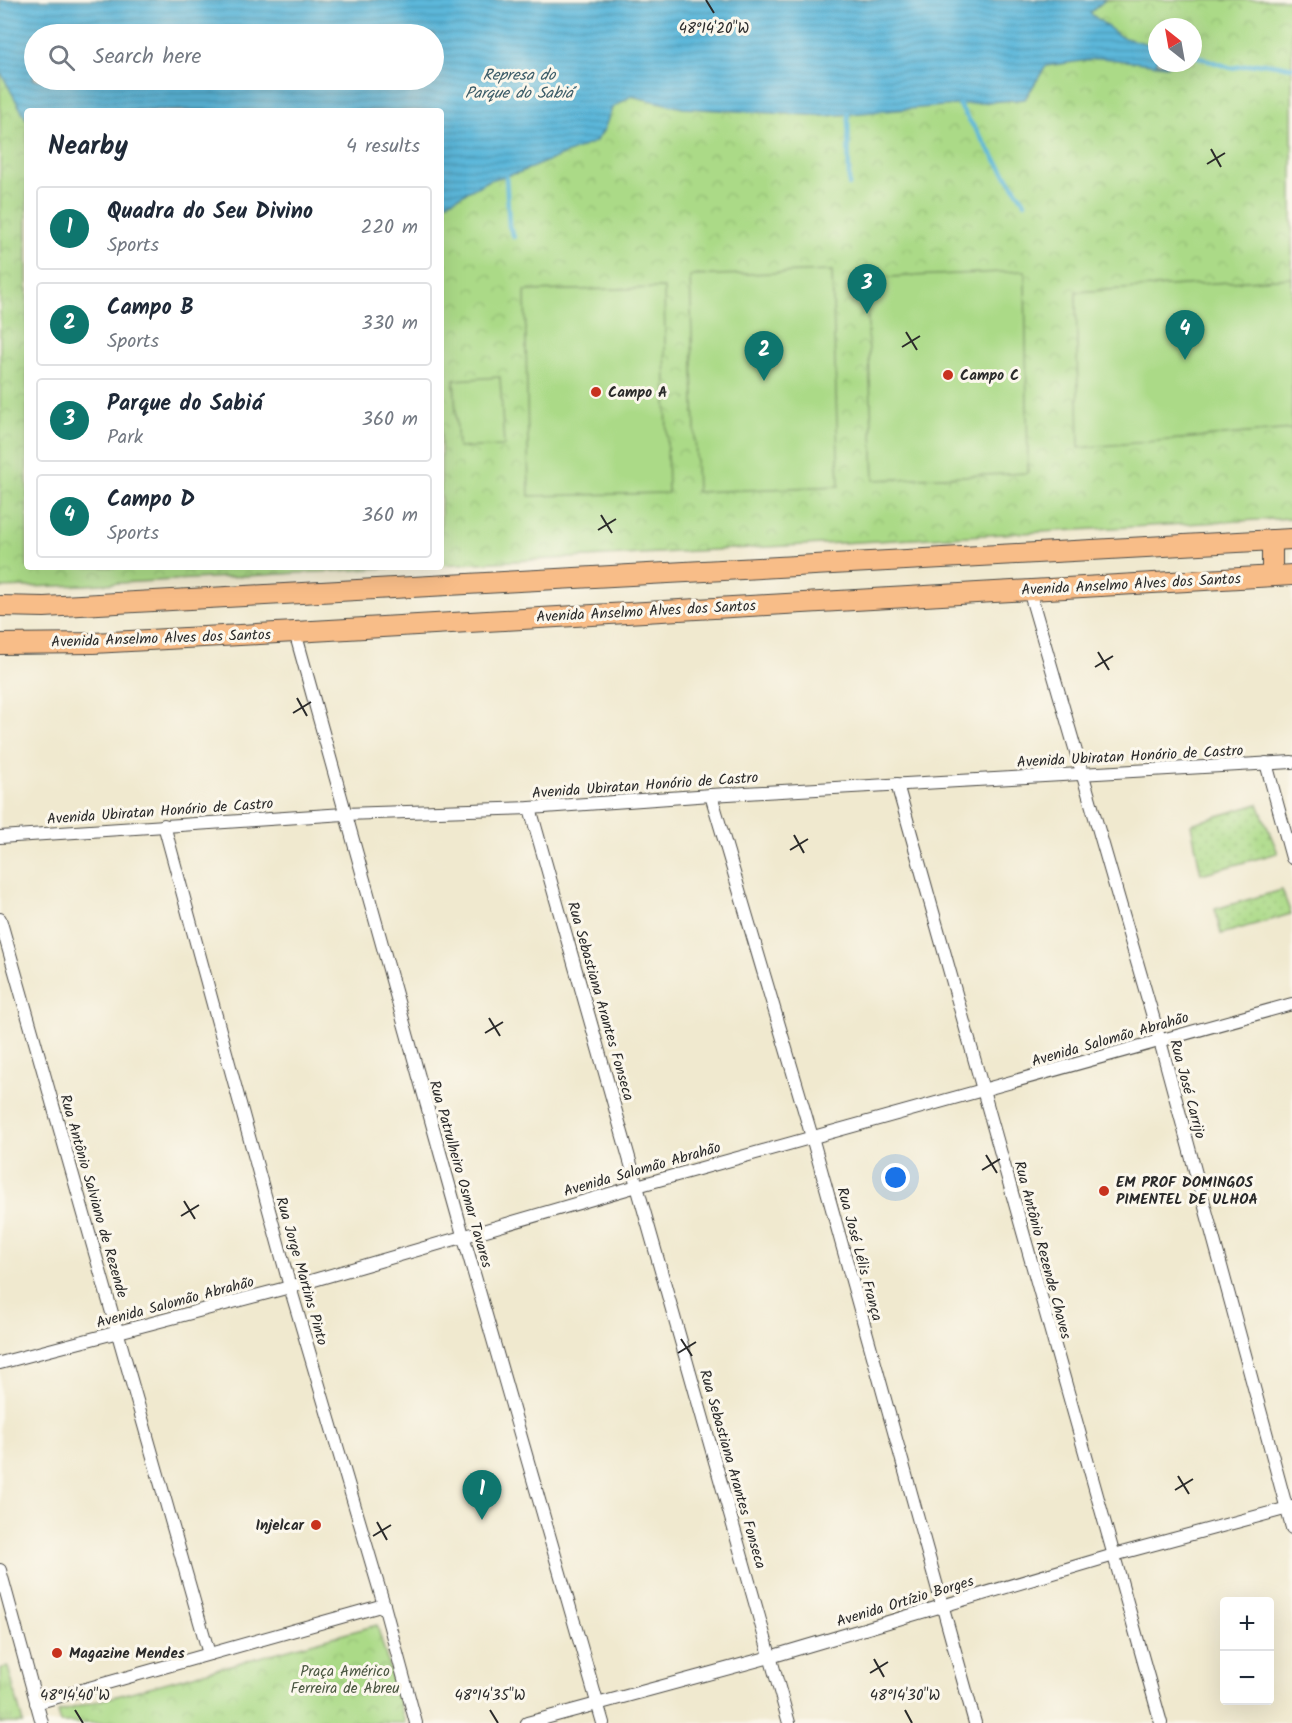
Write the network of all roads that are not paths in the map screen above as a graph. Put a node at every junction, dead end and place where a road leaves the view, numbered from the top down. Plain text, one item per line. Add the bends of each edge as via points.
1 (1282, 540) edge
2 (1282, 575) edge
3 (1029, 590) junction
4 (0, 606) edge
5 (295, 632) junction
6 (0, 644) edge
7 (1292, 762) edge
8 (1266, 763) junction
9 (1082, 773) junction
10 (897, 784) junction
11 (711, 795) junction
12 (530, 807) junction
13 (344, 814) junction
14 (164, 825) junction
15 (0, 837) edge
16 (1292, 858) edge
17 (0, 919) edge
18 (1292, 1004) edge
19 (1160, 1041) junction
20 (983, 1090) junction
21 (812, 1137) junction
22 (637, 1186) junction
23 (463, 1235) junction
24 (290, 1287) junction
25 (117, 1332) junction
26 (0, 1363) edge
27 (1289, 1508) edge
28 (1292, 1528) edge
29 (1114, 1555) junction
30 (0, 1570) edge
31 (384, 1605) junction
32 (941, 1605) junction
33 (209, 1654) junction
34 (770, 1657) junction
35 (36, 1703) junction
36 (597, 1703) junction
37 (42, 1723) edge
38 (416, 1723) edge
39 (527, 1723) edge
40 (603, 1723) edge
41 (789, 1723) edge
42 (975, 1723) edge
43 (1161, 1723) edge

1 - 2 main road
1 - 4 main road
2 - 3 main road, Avenida Anselmo Alves dos Santos
3 - 5 main road, Avenida Anselmo Alves dos Santos
3 - 9 street, Rua José Carrijo
5 - 6 main road, Avenida Anselmo Alves dos Santos
5 - 13 street, Rua Patrulheiro Osmar Tavares
7 - 8 street, Avenida Ubiratan Honório de Castro
8 - 9 street, Avenida Ubiratan Honório de Castro
8 - 16 street
9 - 10 street, Avenida Ubiratan Honório de Castro
9 - 19 street, Rua José Carrijo
10 - 11 street, Avenida Ubiratan Honório de Castro
10 - 20 street, Rua Antônio Rezende Chaves
11 - 12 street, Avenida Ubiratan Honório de Castro
11 - 21 street, Rua José Lélis França
12 - 13 street, Avenida Ubiratan Honório de Castro
12 - 22 street, Rua Sebastiana Arantes Fonseca
13 - 14 street, Avenida Ubiratan Honório de Castro
13 - 23 street, Rua Patrulheiro Osmar Tavares
14 - 15 street, Avenida Ubiratan Honório de Castro
14 - 24 street, Rua Jorge Martins Pinto
17 - 25 street, Rua Antônio Salviano de Rezende
18 - 19 street, Avenida Salomão Abrahão
19 - 20 street, Avenida Salomão Abrahão
19 - 27 street, Rua José Carrijo
20 - 21 street, Avenida Salomão Abrahão
20 - 29 street, Rua Antônio Rezende Chaves
21 - 22 street, Avenida Salomão Abrahão
21 - 32 street, Rua José Lélis França
22 - 23 street, Avenida Salomão Abrahão
22 - 34 street, Rua Sebastiana Arantes Fonseca
23 - 24 street, Avenida Salomão Abrahão
23 - 36 street, Rua Patrulheiro Osmar Tavares
24 - 25 street, Avenida Salomão Abrahão
24 - 31 street, Rua Jorge Martins Pinto
25 - 26 street, Avenida Salomão Abrahão
25 - 33 street, Rua Antônio Salviano de Rezende
27 - 28 street, Rua José Carrijo
27 - 29 street, Avenida Ortízio Borges
29 - 32 street, Avenida Ortízio Borges
29 - 43 street, Rua Antônio Rezende Chaves
30 - 35 street
31 - 33 street
31 - 38 street, Rua Jorge Martins Pinto
32 - 34 street, Avenida Ortízio Borges
32 - 42 street, Rua José Lélis França
33 - 35 street
34 - 36 street, Avenida Ortízio Borges
34 - 41 street, Rua Sebastiana Arantes Fonseca
35 - 37 street
36 - 39 street, Avenida Ortízio Borges
36 - 40 street, Rua Patrulheiro Osmar Tavares

